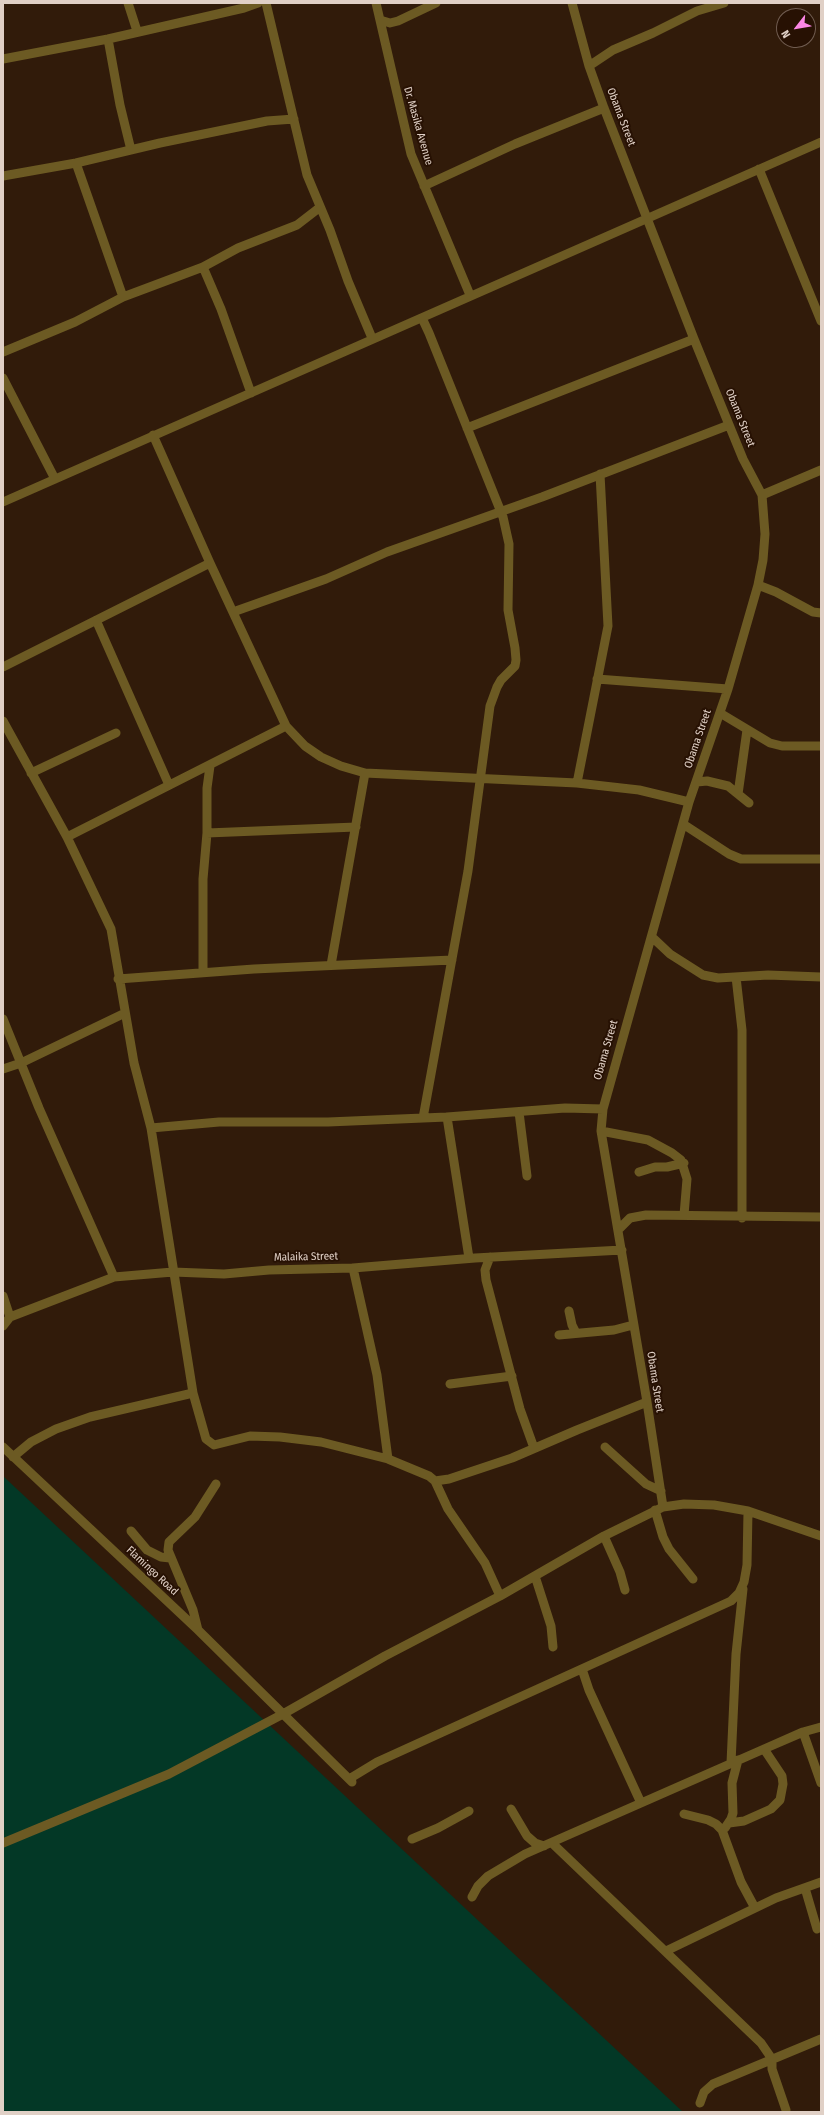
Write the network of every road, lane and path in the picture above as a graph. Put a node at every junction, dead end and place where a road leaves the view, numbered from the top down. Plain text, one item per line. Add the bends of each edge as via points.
1 (128, 3) edge
2 (258, 3) edge
3 (266, 3) edge
4 (376, 3) edge
5 (436, 3) edge
6 (572, 3) edge
7 (724, 3) edge
8 (696, 7) edge
9 (380, 20) junction
10 (137, 31) junction
11 (108, 39) junction
12 (3, 59) edge
13 (589, 66) junction
14 (604, 108) junction
15 (294, 119) junction
16 (821, 142) edge
17 (131, 150) junction
18 (76, 163) junction
19 (759, 169) junction
20 (3, 176) edge
21 (424, 186) junction
22 (320, 208) junction
23 (647, 217) junction
24 (203, 268) junction
25 (470, 295) junction
26 (123, 297) junction
27 (422, 318) junction
28 (821, 321) edge
29 (372, 338) junction
30 (694, 339) junction
31 (3, 352) edge
32 (3, 378) edge
33 (251, 393) junction
34 (729, 425) junction
35 (467, 428) junction
36 (153, 435) junction
37 (821, 470) edge
38 (600, 474) junction
39 (55, 480) junction
40 (762, 495) junction
41 (3, 502) edge
42 (502, 510) junction
43 (210, 563) junction
44 (758, 585) junction
45 (233, 612) junction
46 (821, 613) edge
47 (96, 620) junction
48 (3, 667) edge
49 (597, 679) junction
50 (728, 689) junction
51 (720, 713) junction
52 (3, 721) edge
53 (286, 726) junction
54 (747, 730) junction
55 (116, 733) dead end
56 (821, 746) edge
57 (210, 766) junction
58 (365, 772) junction
59 (31, 773) junction
60 (482, 778) junction
61 (697, 782) junction
62 (577, 783) junction
63 (169, 785) junction
64 (738, 794) junction
65 (689, 802) junction
66 (749, 803) dead end
67 (684, 824) junction
68 (356, 827) junction
69 (207, 833) junction
70 (67, 837) junction
71 (821, 859) edge
72 (652, 937) junction
73 (452, 960) junction
74 (331, 965) junction
75 (203, 972) junction
76 (736, 977) junction
77 (821, 977) edge
78 (118, 979) junction
79 (125, 1013) junction
80 (3, 1019) edge
81 (21, 1063) junction
82 (3, 1070) edge
83 (603, 1109) junction
84 (519, 1112) junction
85 (424, 1118) junction
86 (447, 1118) junction
87 (151, 1128) junction
88 (601, 1131) junction
89 (684, 1163) junction
90 (640, 1172) dead end
91 (527, 1176) dead end
92 (614, 1210) junction
93 (684, 1215) junction
94 (821, 1217) edge
95 (630, 1218) junction
96 (742, 1218) junction
97 (618, 1230) junction
98 (622, 1250) junction
99 (490, 1257) junction
100 (472, 1258) junction
101 (353, 1268) junction
102 (485, 1270) junction
103 (174, 1272) junction
104 (114, 1277) junction
105 (3, 1296) edge
106 (569, 1311) dead end
107 (10, 1317) junction
108 (633, 1325) junction
109 (3, 1326) edge
110 (576, 1333) junction
111 (559, 1335) dead end
112 (512, 1376) junction
113 (450, 1384) dead end
114 (193, 1393) junction
115 (647, 1402) junction
116 (3, 1447) edge
117 (605, 1447) dead end
118 (534, 1448) junction
119 (13, 1457) junction
120 (388, 1459) junction
121 (435, 1481) junction
122 (216, 1484) dead end
123 (661, 1491) junction
124 (659, 1508) junction
125 (748, 1512) junction
126 (131, 1531) dead end
127 (604, 1536) junction
128 (821, 1536) edge
129 (170, 1558) junction
130 (535, 1576) junction
131 (693, 1579) dead end
132 (743, 1587) junction
133 (624, 1590) dead end
134 (500, 1596) junction
135 (198, 1630) junction
136 (553, 1648) dead end
137 (582, 1669) junction
138 (283, 1714) junction
139 (821, 1727) edge
140 (803, 1732) junction
141 (764, 1748) junction
142 (734, 1762) junction
143 (821, 1783) edge
144 (641, 1802) junction
145 (511, 1809) dead end
146 (469, 1811) dead end
147 (684, 1814) dead end
148 (726, 1827) junction
149 (412, 1839) dead end
150 (3, 1843) edge
151 (548, 1845) junction
152 (821, 1882) edge
153 (805, 1888) junction
154 (472, 1897) dead end
155 (755, 1908) junction
156 (817, 1929) dead end
157 (666, 1951) junction
158 (821, 2039) edge
159 (772, 2059) junction
160 (700, 2103) dead end
161 (786, 2110) dead end

1 - 10 street
2 - 10 street
3 - 15 street
4 - 9 street, Dr. Masika Avenue
5 - 9 street via 398,21 390,23
6 - 13 street, Obama Street
7 - 8 street
8 - 13 street via 653,33 613,50
9 - 21 street, Dr. Masika Avenue via 412,154
10 - 11 street
11 - 12 street
11 - 17 street
13 - 14 street, Obama Street
14 - 21 street via 515,144
14 - 23 street, Obama Street
15 - 17 street via 267,121
15 - 22 street via 307,175
16 - 19 street
17 - 18 street
18 - 20 street
18 - 26 street
19 - 23 street
19 - 28 street
21 - 25 street, Dr. Masika Avenue
22 - 24 street via 297,225 238,248
22 - 29 street
23 - 25 street
23 - 30 street, Obama Street
24 - 26 street
24 - 33 street via 221,309
25 - 27 street
26 - 31 street via 75,322
27 - 29 street
27 - 35 street
29 - 33 street
30 - 34 street, Obama Street
30 - 35 street
32 - 39 street
33 - 36 street
34 - 38 street
34 - 40 street, Obama Street
35 - 42 street
36 - 39 street
36 - 43 street
37 - 40 street
38 - 42 street
38 - 49 street via 608,626
39 - 41 street
40 - 44 street, Obama Street via 765,534
42 - 45 street
42 - 60 street via 508,544 508,610 516,660 515,666 497,687 490,706
43 - 45 street
43 - 47 street
44 - 46 street via 806,609
44 - 50 street, Obama Street
45 - 53 street
47 - 48 street
47 - 63 street
49 - 50 street
49 - 62 street
50 - 51 street, Obama Street
51 - 54 street
51 - 61 street, Obama Street
52 - 59 street
53 - 57 street
53 - 58 street via 305,746 321,757 341,766
54 - 56 street via 770,743 782,746
54 - 64 street
55 - 59 street
57 - 63 street
57 - 69 street via 207,788
58 - 60 street
58 - 68 street
59 - 70 street
60 - 62 street
60 - 73 street
61 - 64 street via 721,783
61 - 65 street, Obama Street
62 - 65 street via 639,790
63 - 70 street
64 - 66 street
65 - 67 street, Obama Street
67 - 71 street via 728,854 741,859
67 - 72 street, Obama Street
68 - 69 street
68 - 74 street
69 - 75 street via 203,879
70 - 78 street via 111,929
72 - 76 street via 670,954 703,975 718,978
72 - 83 street, Obama Street
73 - 74 street
73 - 85 street
74 - 75 street
75 - 78 street
76 - 77 street
76 - 96 street via 742,1030
78 - 79 street
79 - 81 street
79 - 87 street via 134,1064
80 - 81 street
81 - 82 street
81 - 104 street
83 - 84 street via 565,1108
83 - 88 street, Obama Street
84 - 86 street
84 - 91 street
85 - 86 street
85 - 87 street via 328,1122 219,1122
86 - 100 street
87 - 103 street
88 - 89 street via 648,1140
88 - 92 street, Obama Street
89 - 90 street
89 - 93 street via 687,1179
92 - 95 street
92 - 97 street, Obama Street
93 - 95 street via 646,1215
93 - 96 street
94 - 96 street
95 - 97 street
97 - 98 street, Obama Street
98 - 99 street, Malaika Street
98 - 108 street, Obama Street
99 - 100 street, Malaika Street
99 - 102 street
100 - 101 street, Malaika Street
100 - 102 street
101 - 103 street, Malaika Street via 224,1274
101 - 120 street via 377,1375
102 - 112 street
103 - 104 street, Malaika Street
103 - 114 street
104 - 107 street, Malaika Street
105 - 107 street
106 - 110 street
107 - 109 street
108 - 110 street via 614,1330
108 - 115 street, Obama Street
110 - 111 street
112 - 113 street
112 - 118 street
114 - 119 street via 90,1417 50,1432 31,1442
114 - 120 street via 206,1439 214,1445 237,1438 280,1437 321,1442
115 - 118 street
115 - 123 street, Obama Street
116 - 119 street, Flamingo Road
117 - 123 street via 640,1480
118 - 121 street via 512,1458
119 - 135 street, Flamingo Road
120 - 121 street via 421,1472
121 - 134 street via 448,1509 485,1564
122 - 129 street via 196,1517 169,1542
123 - 124 street, Obama Street
124 - 125 street via 684,1504 714,1505
124 - 127 street
124 - 131 street, Obama Street via 663,1537 669,1549
125 - 128 street
125 - 132 street via 747,1565
126 - 129 street via 147,1550 161,1557
127 - 130 street
127 - 133 street via 620,1572
129 - 135 street via 193,1610
130 - 134 street
130 - 136 street via 551,1626
132 - 137 street via 731,1601
132 - 142 street via 736,1654
134 - 138 street via 385,1656
135 - 138 street, Flamingo Road
137 - 138 street, Flamingo Road via 377,1762 350,1780
137 - 144 street via 589,1690
138 - 150 street via 169,1774
139 - 140 street
140 - 141 street
140 - 143 street
141 - 142 street
141 - 148 street via 782,1776 780,1800 771,1809
142 - 144 street
142 - 148 street via 733,1813
144 - 151 street
145 - 151 street via 527,1836 535,1843
146 - 149 street
147 - 148 street
148 - 155 street via 741,1882
151 - 154 street via 525,1854 497,1870 478,1886
151 - 157 street
152 - 153 street
153 - 155 street
153 - 156 street
155 - 157 street
157 - 159 street via 746,2027
158 - 159 street
159 - 160 street via 713,2084 704,2092
159 - 161 street via 772,2069

